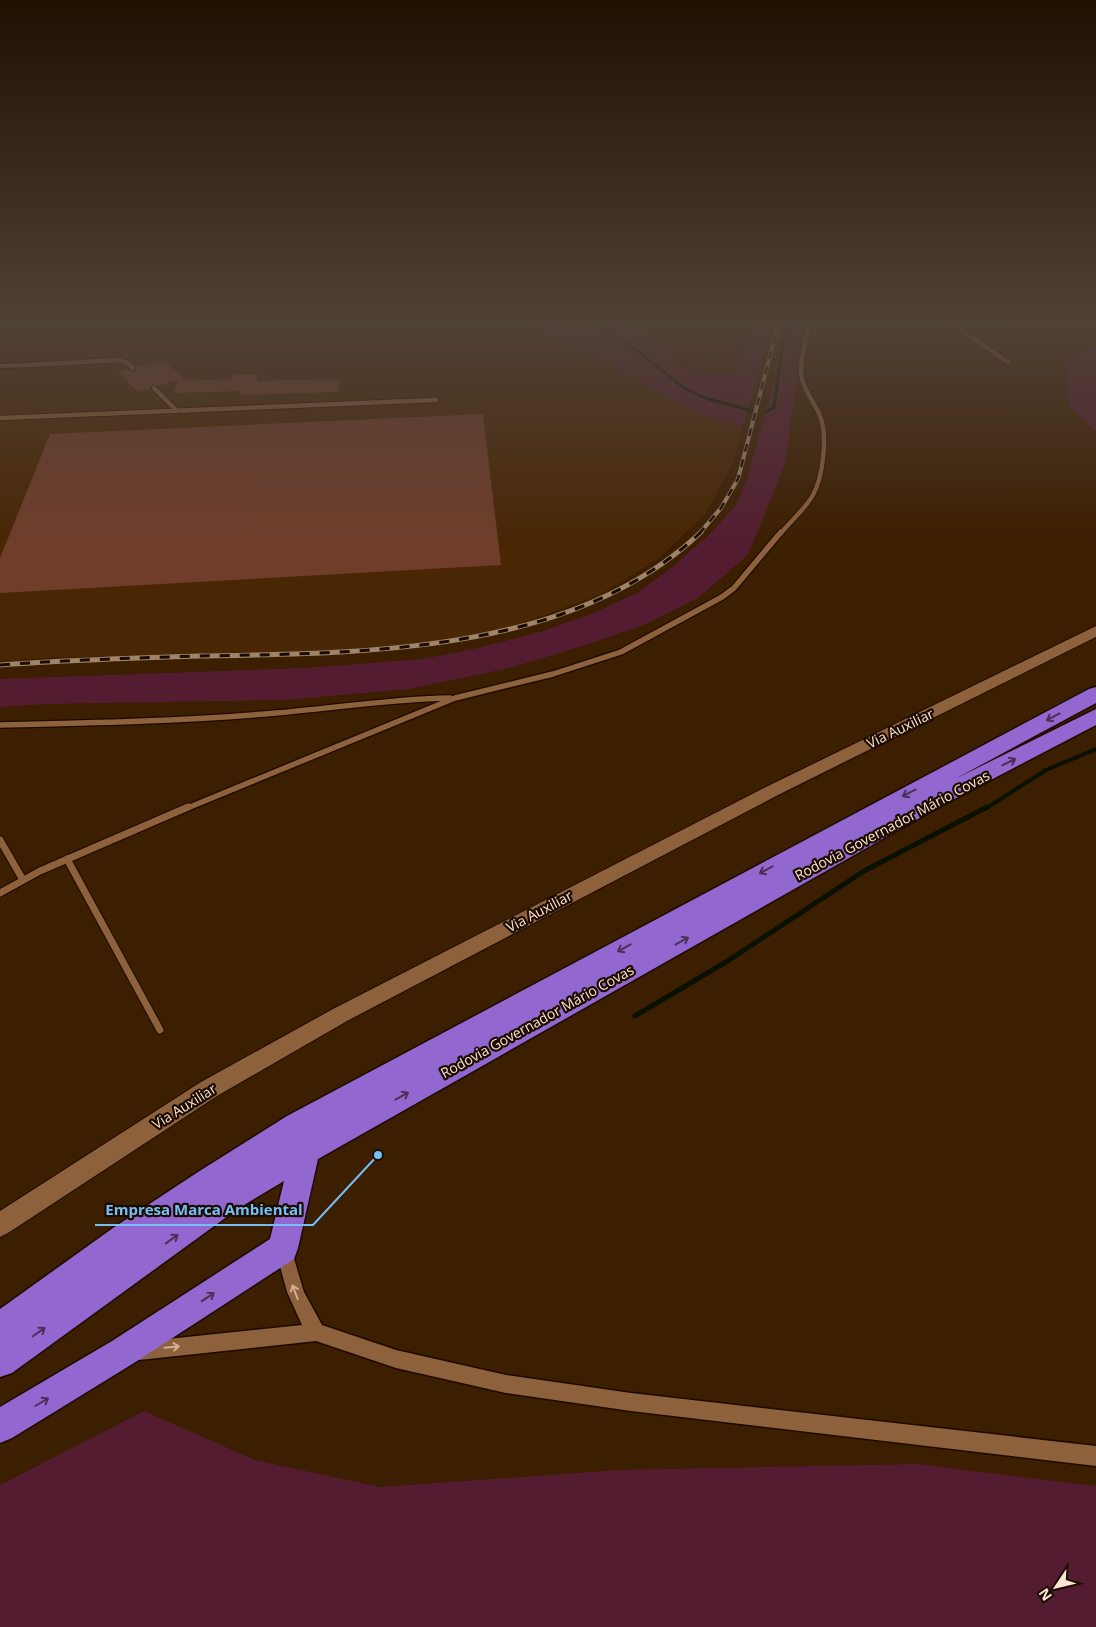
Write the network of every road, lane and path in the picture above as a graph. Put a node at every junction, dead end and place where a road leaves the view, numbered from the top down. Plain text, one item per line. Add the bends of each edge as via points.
1 (163, 397) edge
2 (809, 397) edge
3 (436, 400) dead end
4 (177, 411) junction
5 (0, 418) edge
6 (1096, 630) edge
7 (1096, 694) edge
8 (454, 698) junction
9 (1096, 716) edge
10 (0, 725) edge
11 (0, 840) edge
12 (67, 859) junction
13 (23, 880) junction
14 (0, 892) edge
15 (160, 1030) dead end
16 (305, 1151) junction
17 (0, 1225) edge
18 (283, 1248) junction
19 (0, 1328) edge
20 (316, 1332) junction
21 (123, 1352) junction
22 (0, 1361) edge
23 (0, 1426) edge
24 (1096, 1456) edge

1 - 4 lane
2 - 8 lane via 820,416 825,435 820,475 813,495 734,588 621,652 554,674
3 - 4 lane
4 - 5 lane
6 - 17 street, Via Auxiliar via 774,790 340,1015 209,1089
7 -> 19 highway, Rodovia Governador Mário Covas via 297,1126 147,1224
8 - 10 lane via 418,698 276,713
8 - 12 lane
16 -> 9 highway, Rodovia Governador Mário Covas via 931,801
11 - 13 lane
12 - 13 lane
12 - 15 lane
13 - 14 lane
16 - 18 highway
22 -> 16 highway, Rodovia Governador Mário Covas via 229,1198
20 -> 18 street via 292,1285
21 -> 18 highway
21 -> 20 street
20 - 24 street via 396,1358 506,1384 631,1402
23 -> 21 highway

